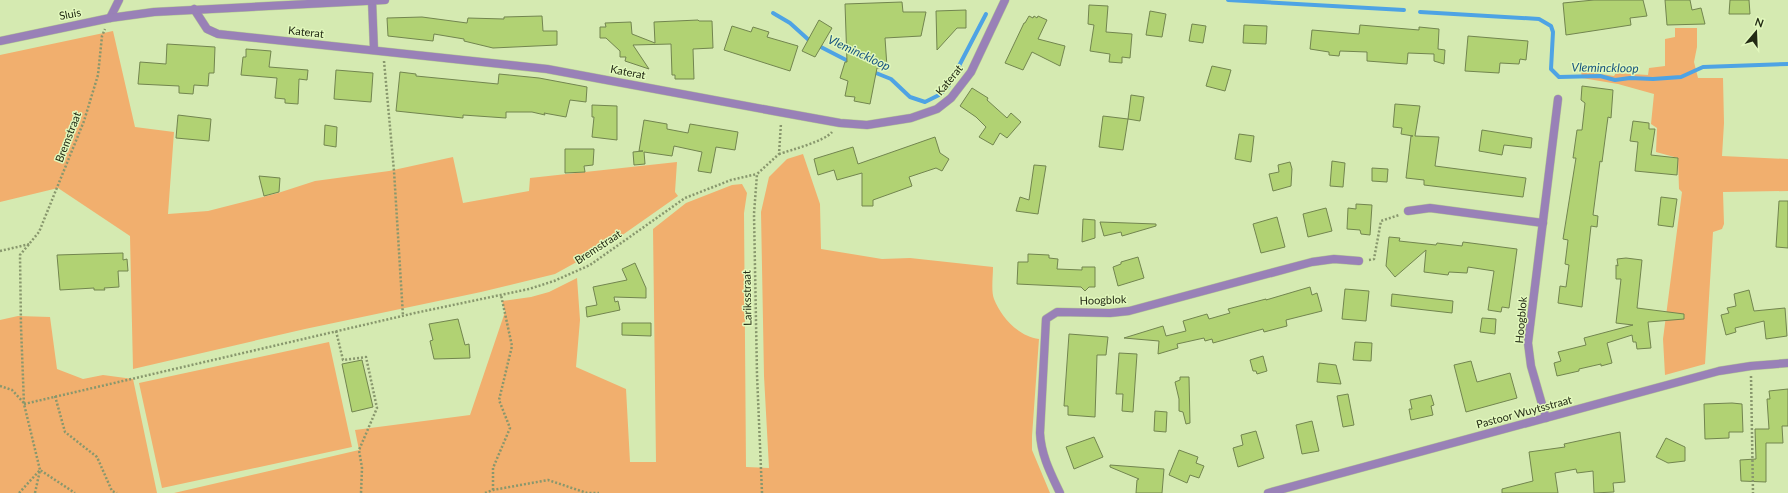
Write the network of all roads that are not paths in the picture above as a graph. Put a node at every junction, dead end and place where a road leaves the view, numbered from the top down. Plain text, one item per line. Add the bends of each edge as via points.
1 (119, 0) edge
2 (372, 0) edge
3 (385, 0) edge
4 (1005, 0) edge
5 (194, 9) junction
6 (110, 18) junction
7 (0, 40) edge
8 (378, 50) junction
9 (1558, 99) dead end
10 (1408, 211) road end
11 (1543, 223) junction
12 (1359, 261) road end
13 (1788, 363) edge
14 (1546, 418) junction
15 (1060, 493) edge
16 (1268, 493) edge

1 - 6 street
2 - 3 street, Sluis
2 - 5 street, Sluis
2 - 8 street
4 - 8 street, Katerat via 971,72 951,98 937,109 911,118 867,125 840,123 548,69
5 - 6 street, Sluis
5 - 8 street, Katerat via 207,29 218,34
6 - 7 street, Sluis
9 - 11 street, Hoogblok
10 - 11 street via 1430,208
11 - 14 street, Hoogblok via 1528,343 1531,366
12 - 15 street, Hoogblok via 1334,259 1312,262 1129,311 1057,312 1046,319 1041,445
13 - 14 street, Pastoor Wuytsstraat via 1719,371
14 - 16 street, Pastoor Wuytsstraat

